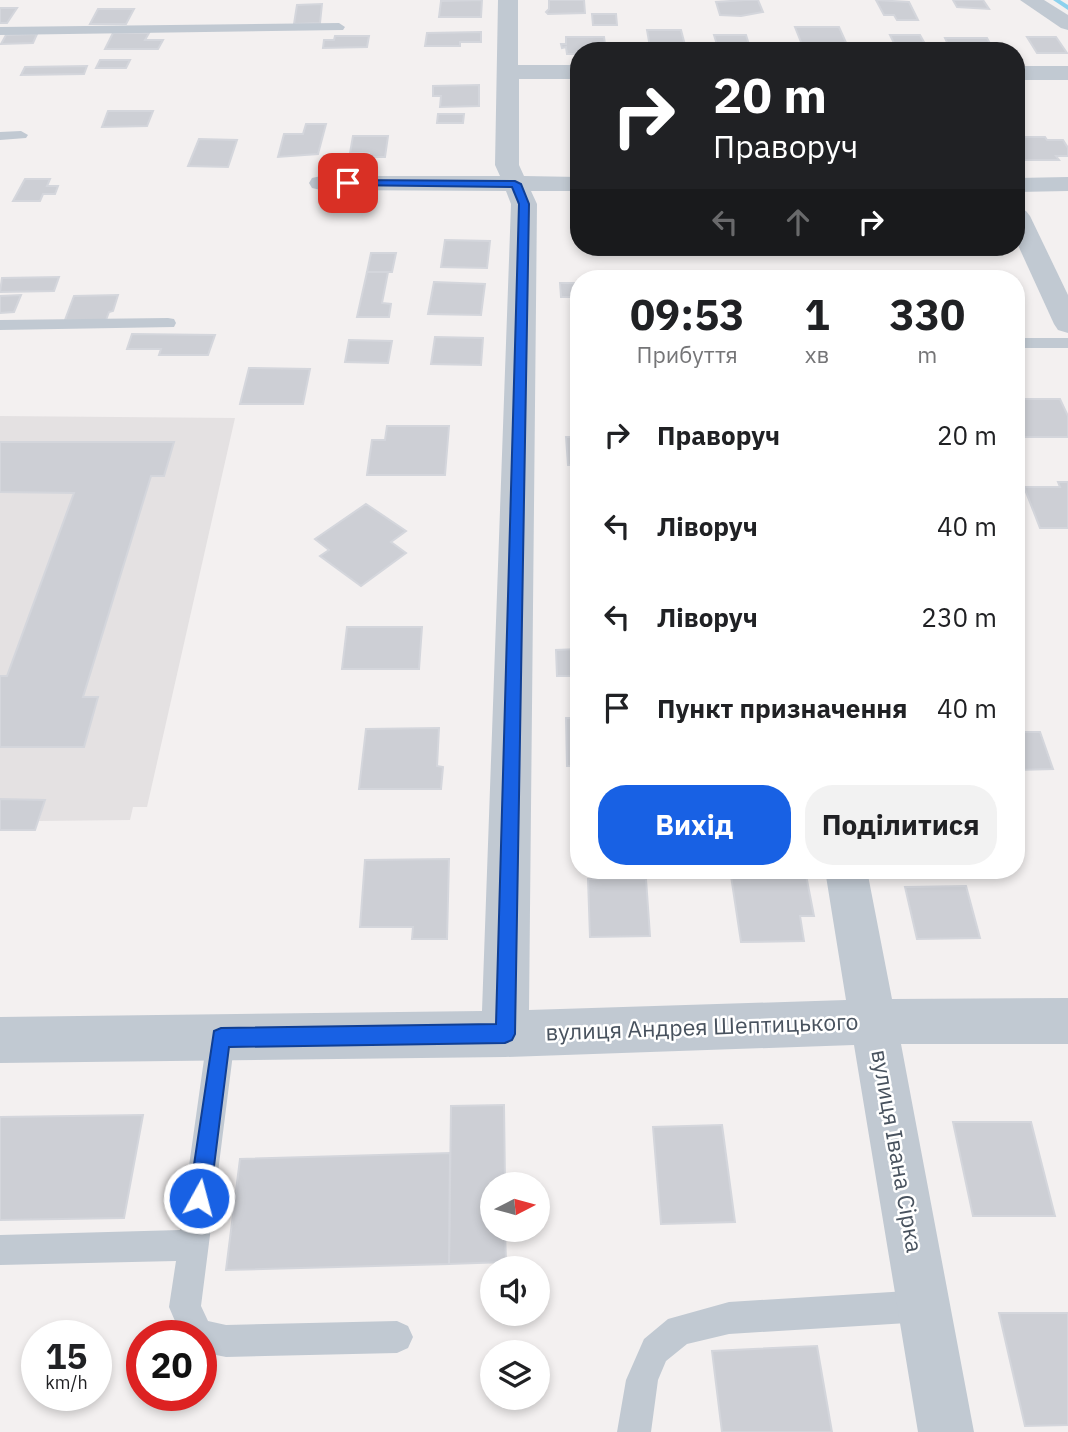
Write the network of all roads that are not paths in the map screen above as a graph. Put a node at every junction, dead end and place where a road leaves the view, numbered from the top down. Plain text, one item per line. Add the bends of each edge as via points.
1 (508, 0) edge
2 (1030, 0) edge
3 (1068, 24) edge
4 (338, 27) dead end
5 (0, 31) edge
6 (508, 72) junction
7 (570, 72) edge
8 (1025, 73) edge
9 (1068, 73) edge
10 (21, 135) dead end
11 (0, 136) edge
12 (321, 183) dead end
13 (515, 184) junction
14 (570, 184) edge
15 (1068, 184) edge
16 (1025, 185) edge
17 (1025, 233) edge
18 (168, 323) dead end
19 (1068, 324) edge
20 (0, 325) edge
21 (1025, 343) edge
22 (1068, 343) edge
23 (848, 879) edge
24 (1068, 1021) edge
25 (874, 1022) junction
26 (505, 1034) junction
27 (221, 1038) junction
28 (0, 1040) edge
29 (193, 1245) junction
30 (0, 1250) edge
31 (924, 1306) junction
32 (191, 1320) edge
33 (397, 1337) dead end
34 (217, 1339) edge
35 (634, 1432) edge
36 (946, 1432) edge

1 - 6 street
2 - 3 street
4 - 5 lane
6 - 7 street
6 - 13 street via 507,165
8 - 9 street
10 - 11 lane
12 - 13 street
13 - 14 street
13 - 26 street via 524,204
15 - 16 street
17 - 19 street
18 - 20 lane
21 - 22 lane
23 - 25 street, вулиця Івана Сірка
24 - 25 street, вулиця Андрея Шептицького
25 - 26 street, вулиця Андрея Шептицького
25 - 31 street, вулиця Івана Сірка
26 - 27 street, вулиця Андрея Шептицького
27 - 28 street, вулиця Андрея Шептицького
27 - 29 lane
29 - 30 lane
29 - 32 lane via 185,1307
31 - 35 lane via 730,1318 679,1330 655,1350 642,1380
31 - 36 street, вулиця Івана Сірка
33 - 34 lane

